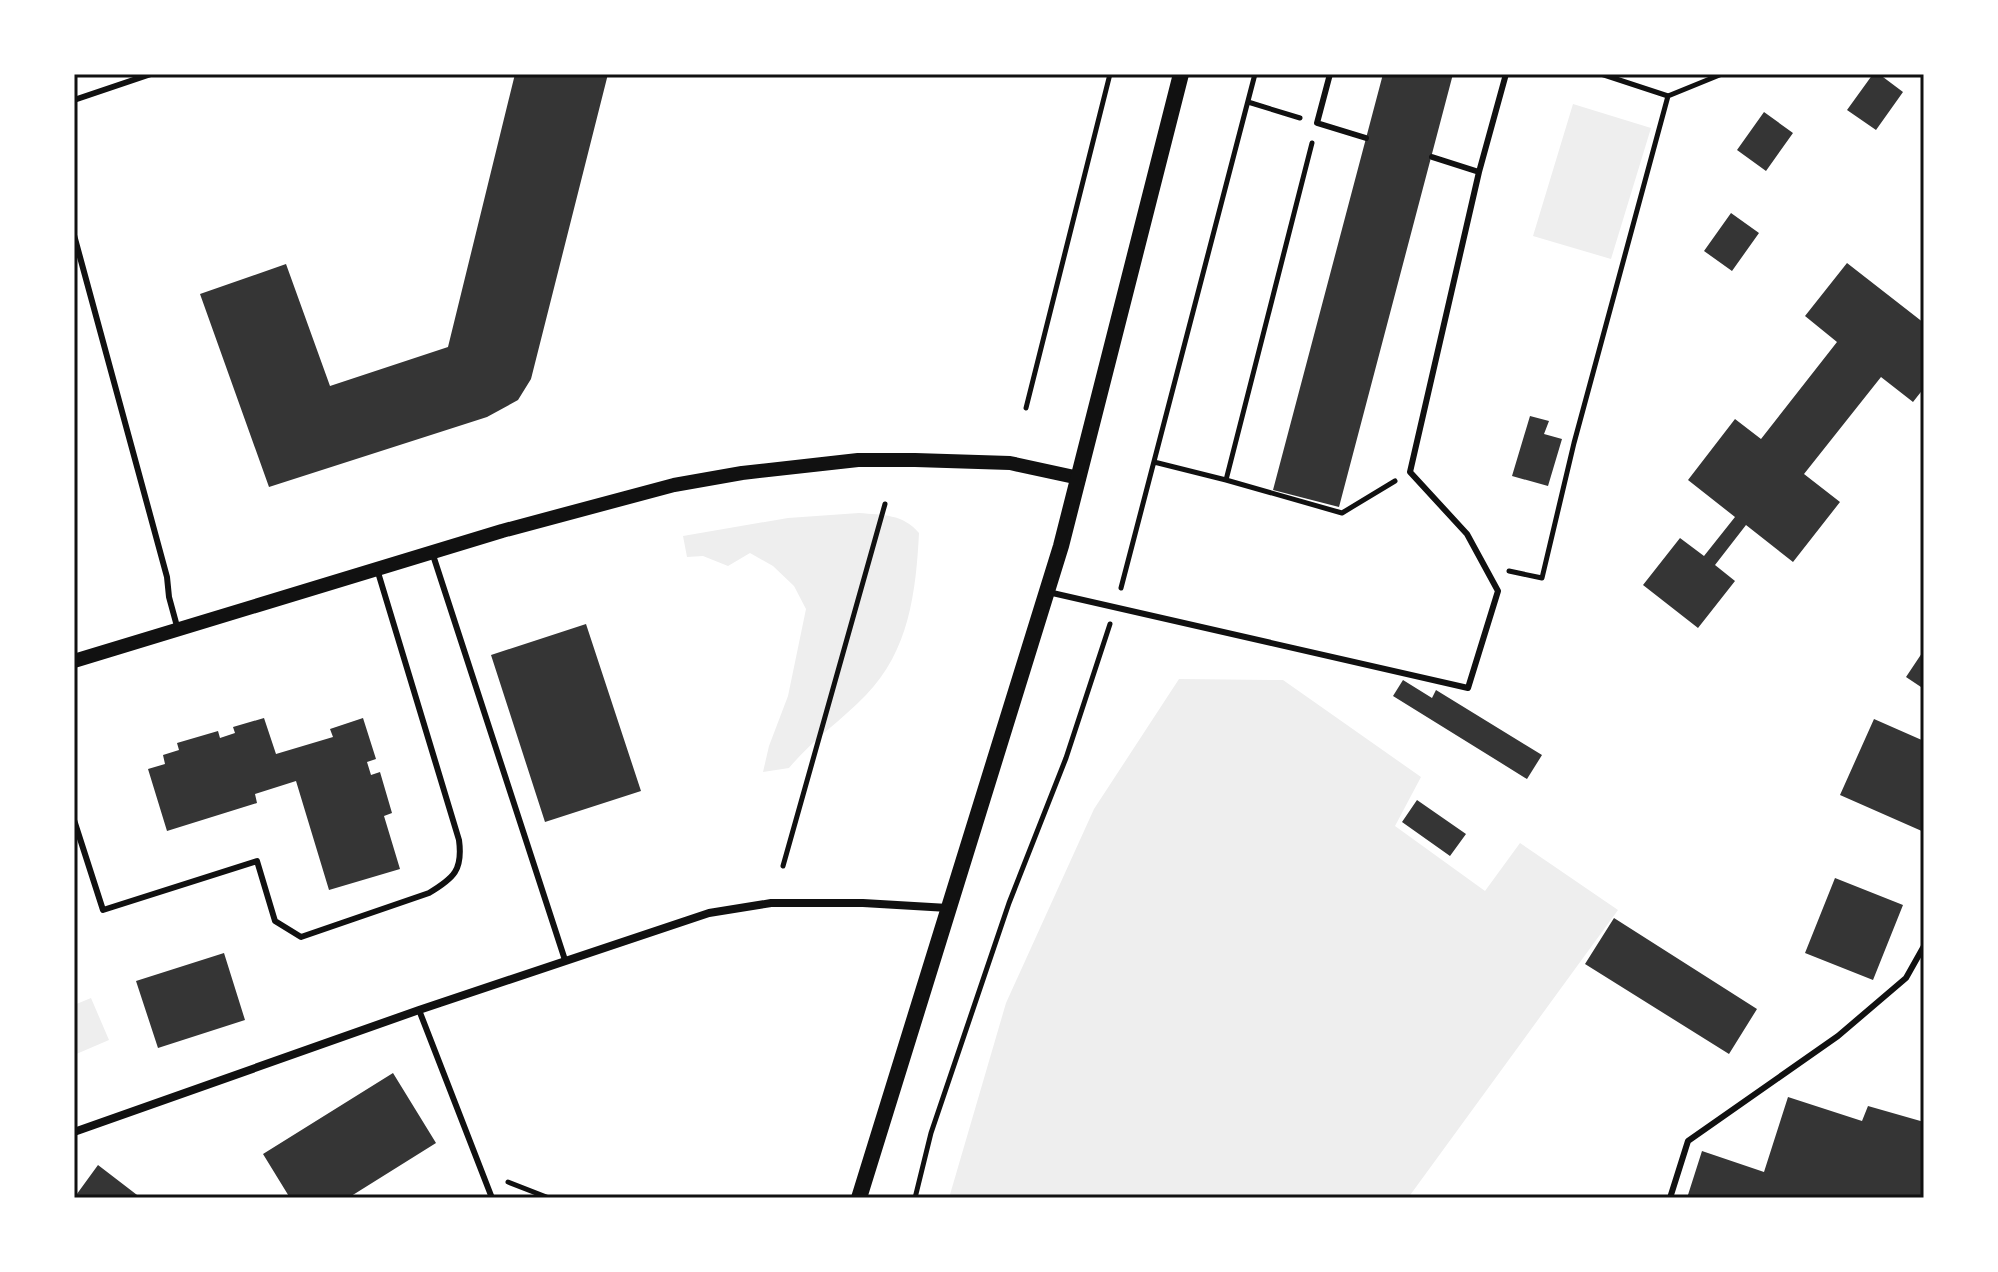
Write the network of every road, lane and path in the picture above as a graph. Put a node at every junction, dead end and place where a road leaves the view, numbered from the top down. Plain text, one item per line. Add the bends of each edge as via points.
1 (151, 74) edge
2 (1110, 74) edge
3 (1181, 74) edge
4 (1255, 74) edge
5 (1330, 74) edge
6 (1506, 74) edge
7 (1601, 74) edge
8 (1722, 74) edge
9 (1668, 96) junction
10 (74, 100) edge
11 (1248, 102) junction
12 (1317, 123) junction
13 (1366, 138) dead end
14 (1432, 157) dead end
15 (1479, 172) junction
16 (74, 235) edge
17 (77, 258) edge
18 (1026, 408) dead end
19 (1154, 462) junction
20 (1410, 472) junction
21 (1079, 478) junction
22 (1226, 480) junction
23 (885, 504) dead end
24 (432, 552) junction
25 (1485, 567) junction
26 (377, 569) junction
27 (1045, 591) junction
28 (1116, 607) junction
29 (178, 630) junction
30 (74, 661) edge
31 (74, 820) edge
32 (783, 866) dead end
33 (948, 908) junction
34 (1924, 946) edge
35 (565, 960) junction
36 (419, 1010) junction
37 (74, 1132) edge
38 (481, 1171) junction
39 (492, 1198) edge
40 (549, 1198) edge
41 (859, 1198) edge
42 (915, 1198) edge
43 (1670, 1198) edge

1 - 10 lane
2 - 18 path
3 - 21 main road
4 - 11 path
5 - 12 lane
6 - 15 lane
7 - 9 path
8 - 9 path
9 - 25 path via 1542,578
11 - 12 path
11 - 19 path
12 - 13 lane
12 - 22 path
14 - 15 lane
15 - 20 lane
16 - 17 lane
17 - 29 lane
19 - 22 path
19 - 28 path
20 - 22 path via 1342,513
20 - 25 lane via 1467,534
21 - 24 street via 1010,463 802,464 674,485
21 - 27 main road
23 - 32 path
24 - 26 street
24 - 35 lane
25 - 28 lane via 1498,591 1468,688
26 - 29 street
26 - 31 lane via 459,840 457,872 446,883 301,937 275,921 257,861 103,910
27 - 28 lane
27 - 33 main road
28 - 42 path via 1066,758 1009,903 931,1133
29 - 30 street
33 - 35 street via 863,903 739,906
33 - 41 main road
34 - 43 lane via 1906,978 1838,1036 1688,1141
35 - 36 street
36 - 37 street
36 - 38 lane
38 - 39 lane
38 - 40 path

